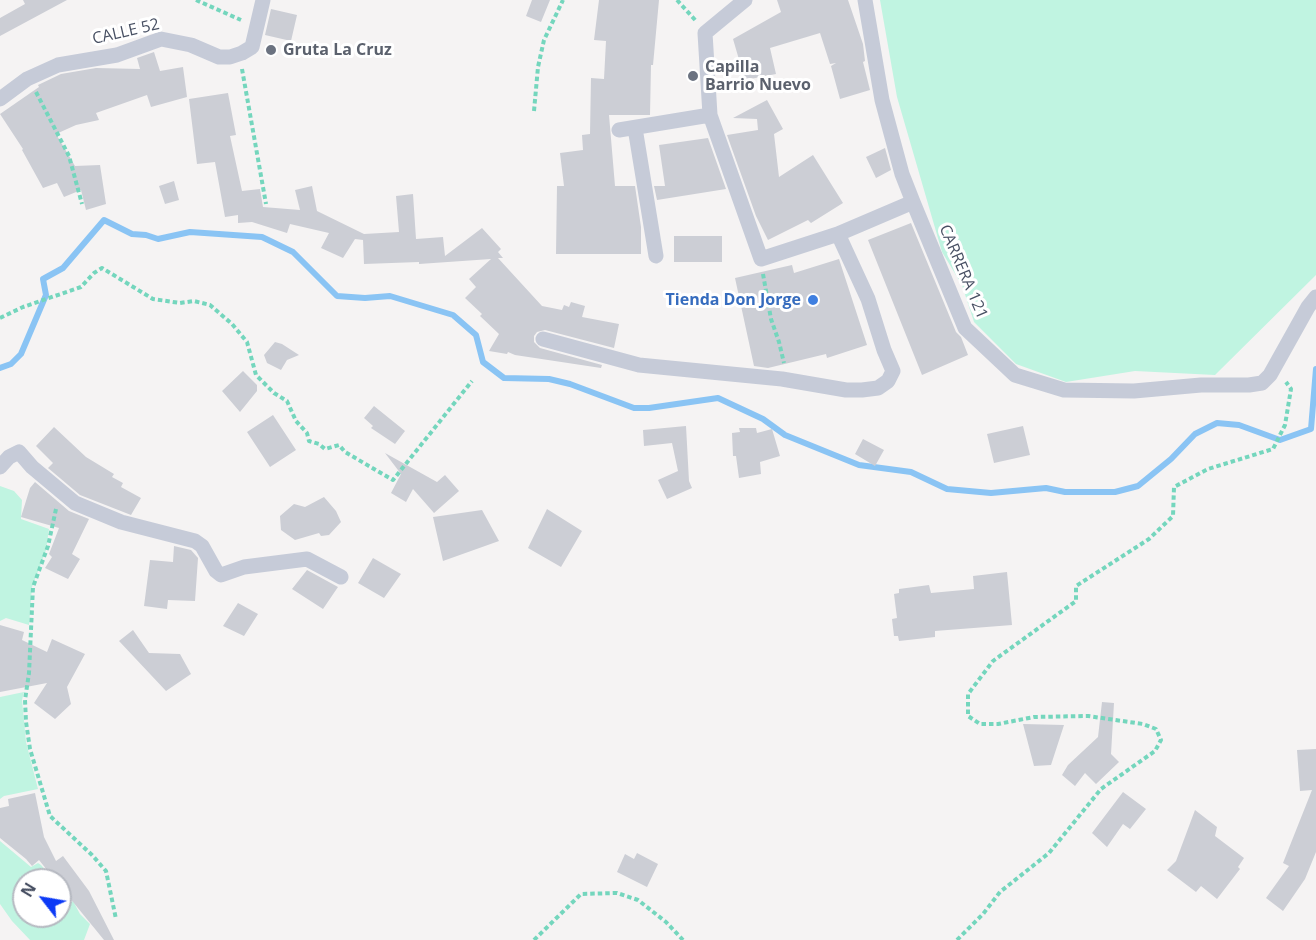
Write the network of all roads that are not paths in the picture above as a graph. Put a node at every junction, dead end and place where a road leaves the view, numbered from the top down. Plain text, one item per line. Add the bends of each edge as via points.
1 (263, 0) edge
2 (745, 0) edge
3 (865, 0) edge
4 (0, 99) edge
5 (710, 114) junction
6 (913, 202) junction
7 (838, 234) junction
8 (656, 256) dead end
9 (1316, 297) edge
10 (543, 339) dead end
11 (0, 467) edge
12 (341, 577) dead end

1 - 4 street, CALLE 52 via 252,47 238,54 219,57 191,45 162,39 117,55 58,65 27,79
2 - 5 street via 705,33
3 - 6 street, CARRERA 121 via 886,117
5 - 7 street via 761,259
5 - 8 street via 627,129
6 - 7 street
6 - 9 street, CARRERA 121 via 965,328 1015,375 1064,390 1134,392 1262,383
7 - 10 street via 868,299 893,371 879,388 826,387 639,365
11 - 12 street via 20,452 32,467 75,502 121,522 195,541 221,575 244,567 307,559

